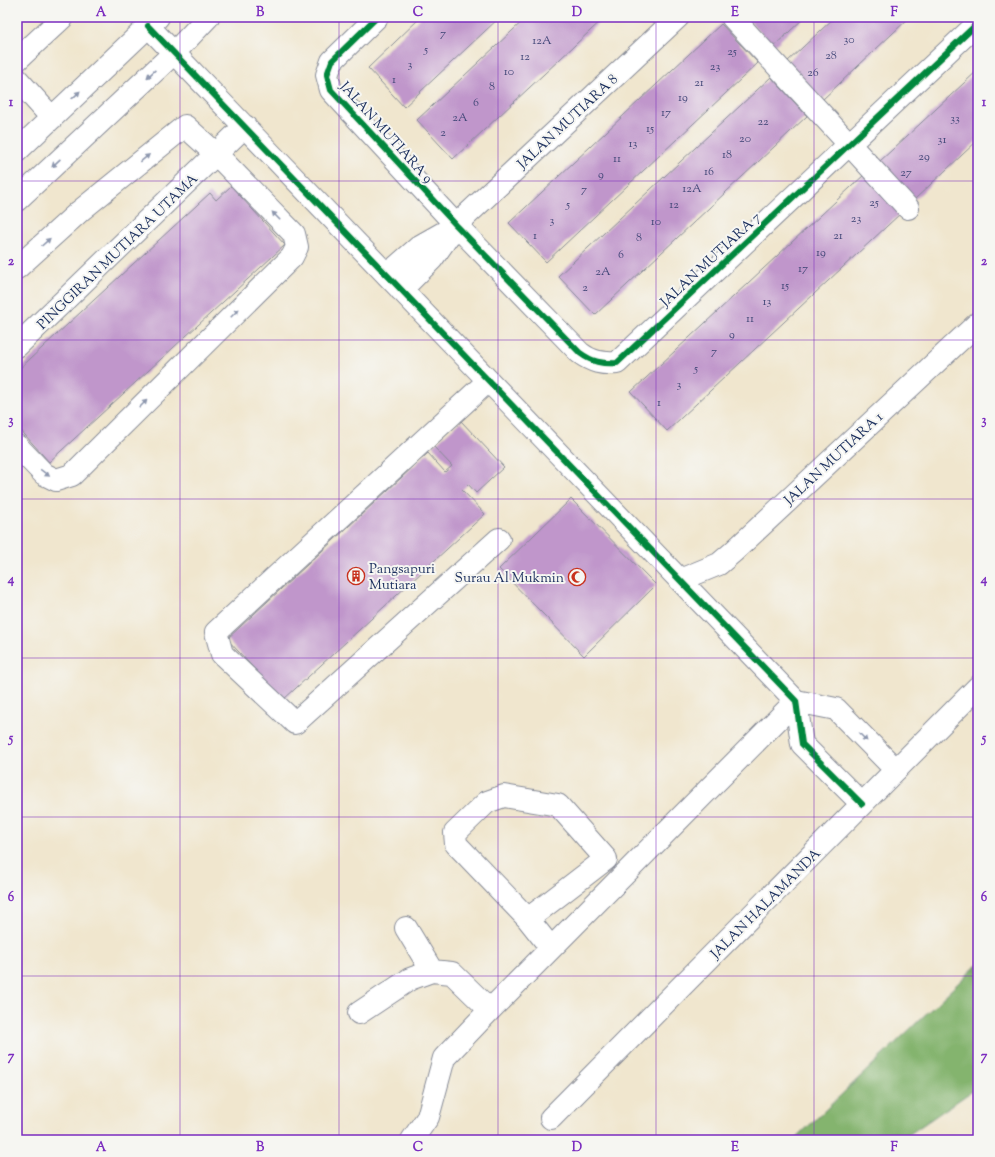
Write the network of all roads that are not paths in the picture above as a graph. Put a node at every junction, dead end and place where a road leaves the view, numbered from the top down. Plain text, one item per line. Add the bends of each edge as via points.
1 (63, 17) edge
2 (208, 17) edge
3 (377, 17) edge
4 (678, 17) edge
5 (732, 17) edge
6 (153, 21) edge
7 (978, 23) edge
8 (174, 53) junction
9 (17, 60) edge
10 (17, 79) edge
11 (52, 118) junction
12 (245, 126) junction
13 (849, 145) junction
14 (17, 150) edge
15 (217, 155) junction
16 (17, 200) edge
17 (908, 208) dead end
18 (456, 225) junction
19 (17, 268) edge
20 (394, 282) junction
21 (978, 323) edge
22 (17, 346) edge
23 (488, 381) junction
24 (17, 446) edge
25 (499, 539) dead end
26 (680, 580) junction
27 (978, 687) edge
28 (796, 701) junction
29 (896, 770) junction
30 (862, 804) junction
31 (528, 919) junction
32 (406, 928) dead end
33 (552, 948) junction
34 (432, 971) junction
35 (490, 1010) junction
36 (359, 1013) dead end
37 (551, 1118) dead end
38 (412, 1140) edge

1 - 9 street
2 - 8 street
3 - 18 street, JALAN MUTIARA 9 via 332,61 327,75 331,90
4 - 18 street, JALAN MUTIARA 8
5 - 13 street
6 - 8 street
11 -> 6 street
7 - 13 street, JALAN MUTIARA 7
8 - 12 street
8 -> 16 street
10 - 11 street
11 - 14 street
12 - 15 street, PINGGIRAN MUTIARA UTAMA
12 - 20 street
13 - 17 street
13 - 18 street, JALAN MUTIARA 7 via 617,363 605,364 580,353
19 -> 15 street via 80,211 184,126
15 - 22 street, PINGGIRAN MUTIARA UTAMA
24 -> 15 street via 44,474 56,480 72,475 292,257 297,247 294,234
18 - 20 street, JALAN MUTIARA 8 via 432,259
20 - 23 street
21 - 26 street, JALAN MUTIARA 1 via 733,552 719,564
23 - 25 street via 216,632 222,654 295,724
23 - 26 street
26 - 28 street
27 - 29 street, JALAN HALAMANDA
28 -> 29 street via 836,709
28 - 30 street via 802,744
28 - 33 street
29 - 30 street, JALAN HALAMANDA
30 - 37 street, JALAN HALAMANDA
31 - 31 street via 606,859 558,805 504,796 487,802 455,833 456,844
31 - 33 street
32 - 34 street
33 - 35 street
34 - 35 street via 452,973
34 - 36 street via 410,979
35 - 38 street via 444,1058 428,1117

